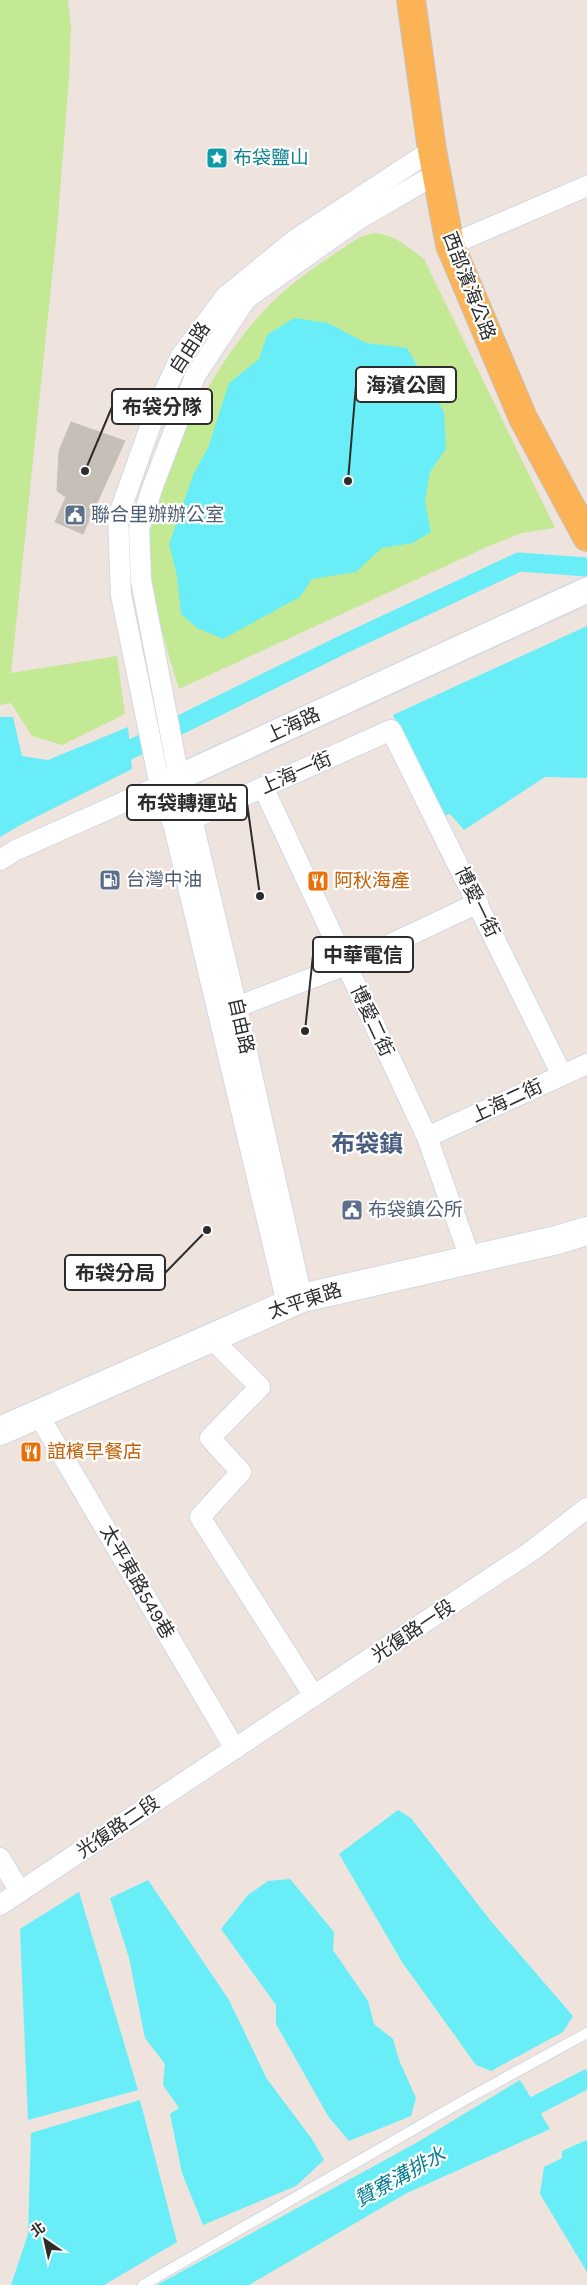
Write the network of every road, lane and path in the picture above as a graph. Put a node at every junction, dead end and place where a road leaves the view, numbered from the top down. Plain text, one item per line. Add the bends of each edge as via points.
1 (411, 0) edge
2 (434, 162) junction
3 (587, 186) edge
4 (450, 245) junction
5 (583, 530) edge
6 (587, 590) edge
7 (391, 730) joint
8 (168, 771) junction
9 (256, 791) junction
10 (183, 823) junction
11 (0, 860) edge
12 (478, 904) junction
13 (346, 965) junction
14 (228, 1011) junction
15 (587, 1064) edge
16 (562, 1075) junction
17 (427, 1138) junction
18 (587, 1231) edge
19 (470, 1258) junction
20 (294, 1301) junction
21 (211, 1338) junction
22 (38, 1414) junction
23 (0, 1431) edge
24 (587, 1508) edge
25 (314, 1696) junction
26 (235, 1749) junction
27 (0, 1858) edge
28 (20, 1892) junction
29 (0, 1905) edge
30 (587, 2033) edge
31 (143, 2285) edge

1 - 2 main road, 西部濱海公路
2 - 4 main road, 西部濱海公路
2 - 8 street, 自由路 via 246,299 195,376 140,529 142,580 164,701
2 - 8 street, 自由路 via 296,239 226,296 181,356 156,410 118,517 121,595 144,707
3 - 4 street
4 - 5 main road, 西部濱海公路 via 523,418
6 - 8 street, 上海路
7 - 9 street, 上海一街
7 - 12 street, 博愛一街
8 - 10 street, 自由路
8 - 11 street, 上海路
9 - 10 street, 上海一街
9 - 13 street, 博愛二街
10 - 14 street, 自由路
12 - 13 street
12 - 16 street, 博愛一街
13 - 14 street
13 - 17 street, 博愛二街
14 - 20 street, 自由路
15 - 16 street, 上海二街
16 - 17 street, 上海二街
17 - 19 street, 博愛二街
18 - 19 main road, 太平東路
19 - 20 main road, 太平東路
20 - 21 main road, 太平東路
21 - 22 main road, 太平東路
21 - 25 street via 260,1387 210,1438 241,1472 200,1517
22 - 23 main road, 太平東路
22 - 26 street, 太平東路549巷
24 - 25 street, 光復路一段 via 533,1550
25 - 26 street, 光復路一段
26 - 28 street, 光復路二段
27 - 28 street
28 - 29 street, 光復路二段
30 - 31 lane

